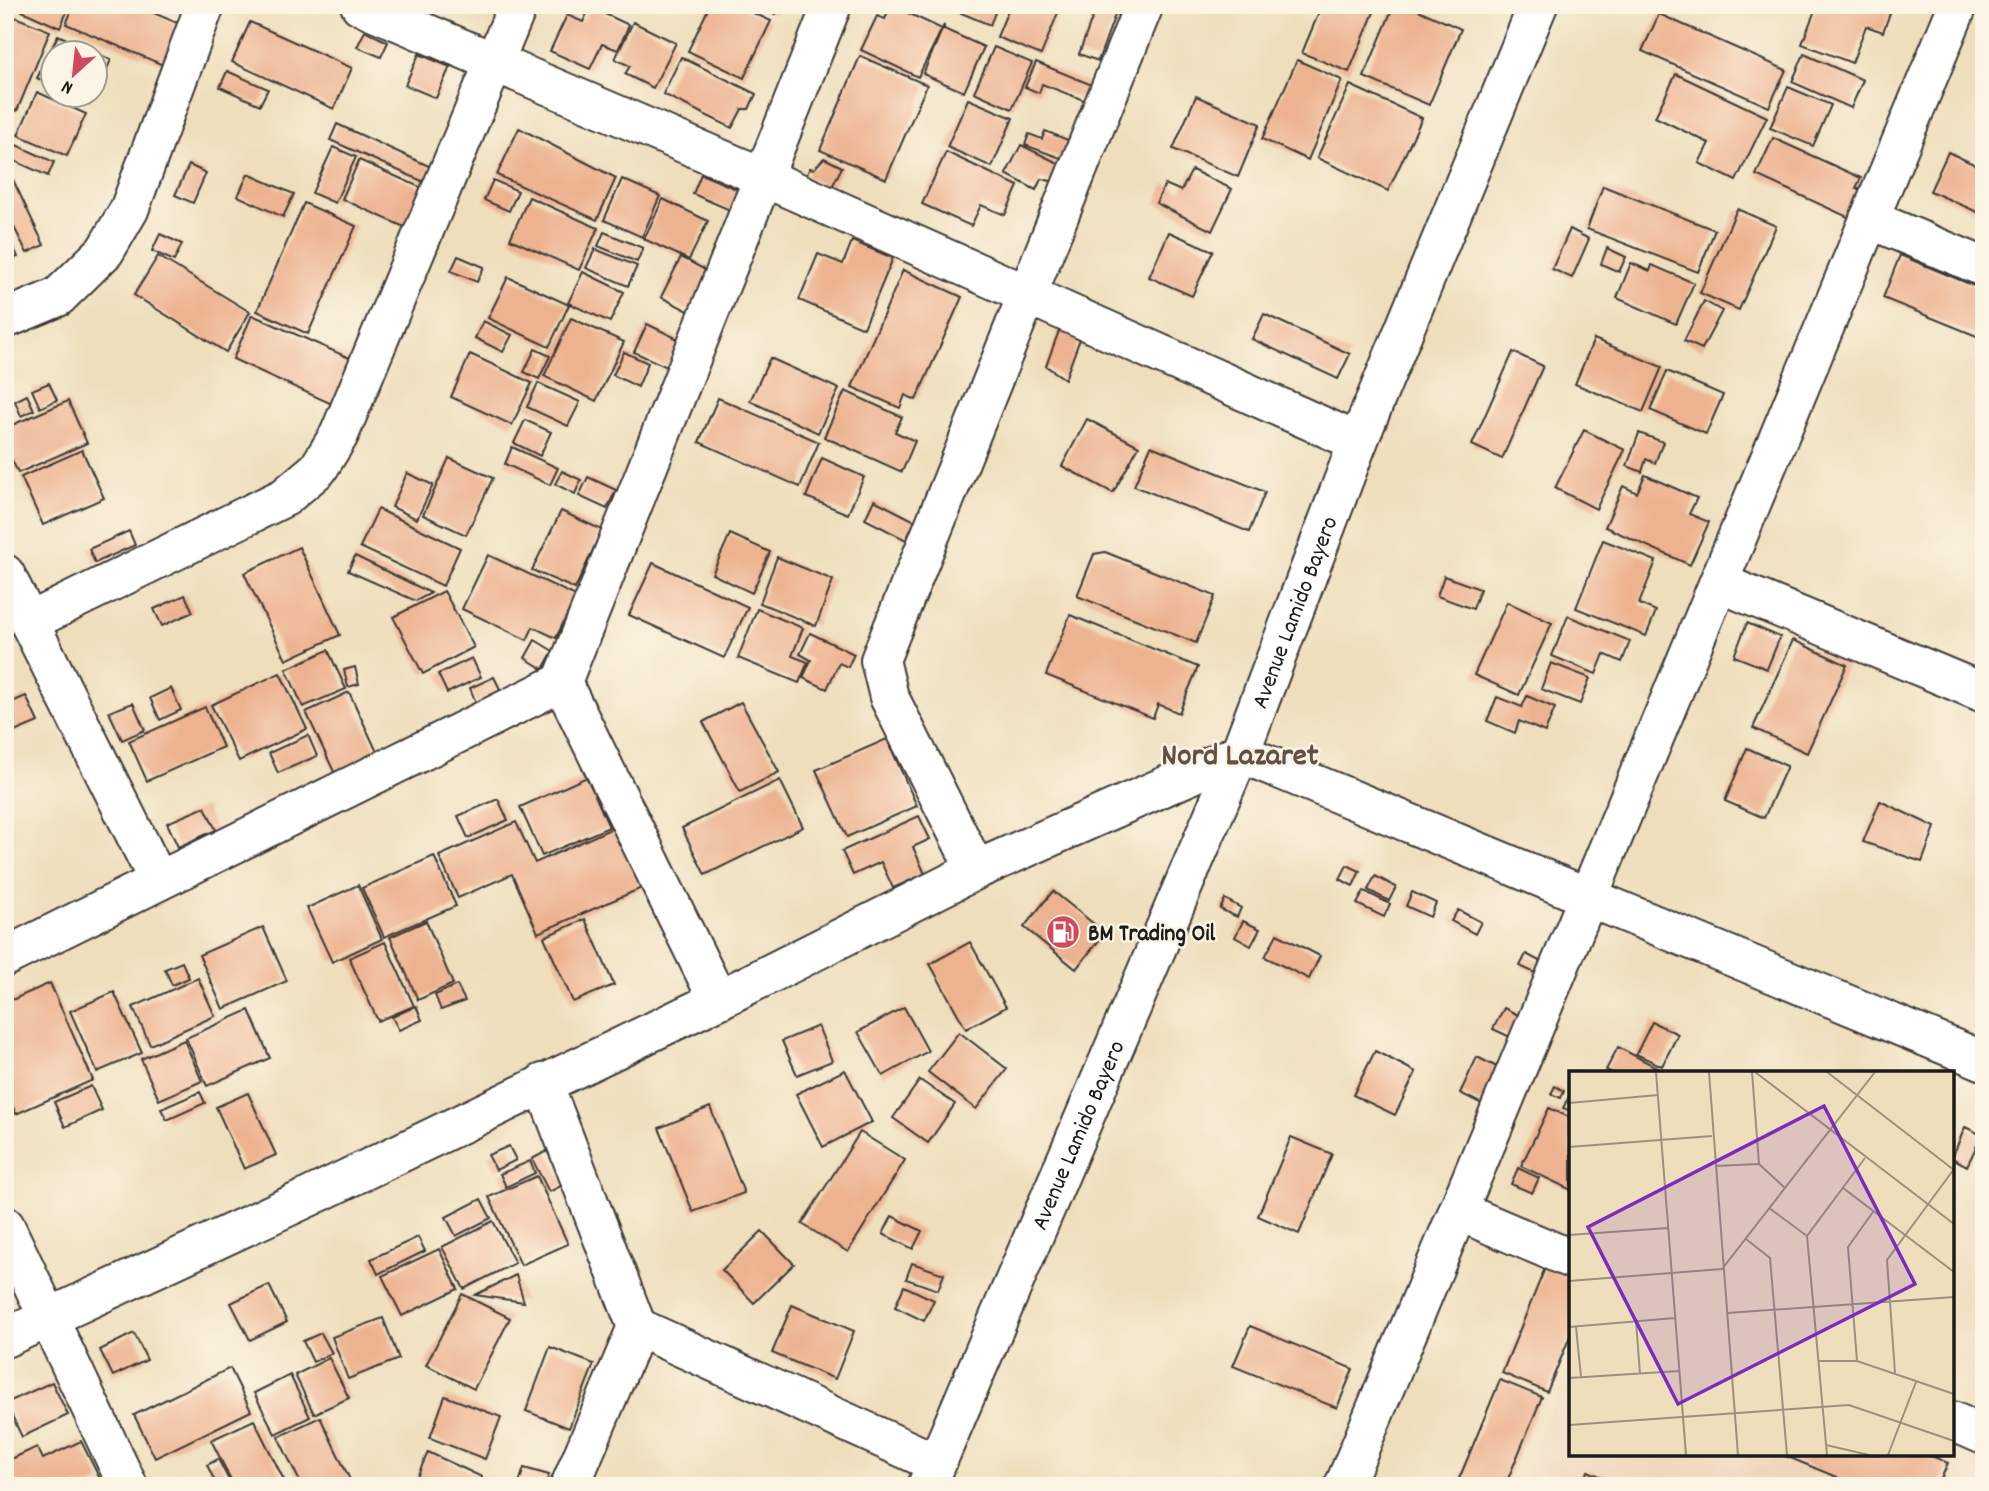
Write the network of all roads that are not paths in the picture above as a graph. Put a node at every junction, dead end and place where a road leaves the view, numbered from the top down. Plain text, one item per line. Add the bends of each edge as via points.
1 (205, 5) edge
2 (360, 5) edge
3 (518, 5) edge
4 (832, 5) edge
5 (1144, 5) edge
6 (1538, 5) edge
7 (1958, 5) edge
8 (496, 61) junction
9 (763, 177) junction
10 (1869, 219) junction
11 (1984, 267) edge
12 (1026, 293) junction
13 (5, 319) edge
14 (1358, 442) junction
15 (5, 574) edge
16 (1720, 583) junction
17 (31, 621) junction
18 (562, 682) junction
19 (1984, 693) edge
20 (1240, 753) junction
21 (976, 870) junction
22 (158, 880) junction
23 (1588, 897) junction
24 (5, 957) edge
25 (718, 1000) junction
26 (1984, 1061) edge
27 (543, 1083) junction
28 (1458, 1211) junction
29 (5, 1226) edge
30 (1569, 1258) edge
31 (50, 1317) junction
32 (637, 1327) junction
33 (5, 1338) edge
34 (1954, 1423) edge
35 (1984, 1435) edge
36 (932, 1475) edge
37 (128, 1486) edge
38 (570, 1486) edge
39 (1344, 1486) edge

1 - 13 street via 129,210 105,251 58,297
2 - 8 street
3 - 8 street
4 - 9 street
5 - 12 street
6 - 14 street, Avenue Lamido Bayero
7 - 10 street
8 - 9 street
8 - 17 street via 339,435 318,469 285,497
9 - 12 street
9 - 18 street
10 - 11 street
10 - 16 street
12 - 14 street
12 - 21 street via 880,660 889,696
14 - 20 street, Avenue Lamido Bayero
15 - 17 street
16 - 19 street
16 - 23 street
17 - 22 street
18 - 22 street
18 - 25 street
20 - 21 street
20 - 23 street
20 - 36 street, Avenue Lamido Bayero
21 - 25 street
22 - 24 street
23 - 26 street
23 - 28 street
25 - 27 street
27 - 31 street
27 - 32 street
28 - 30 street
28 - 39 street
29 - 31 street
31 - 33 street
31 - 37 street
32 - 36 street
32 - 38 street
34 - 35 street

